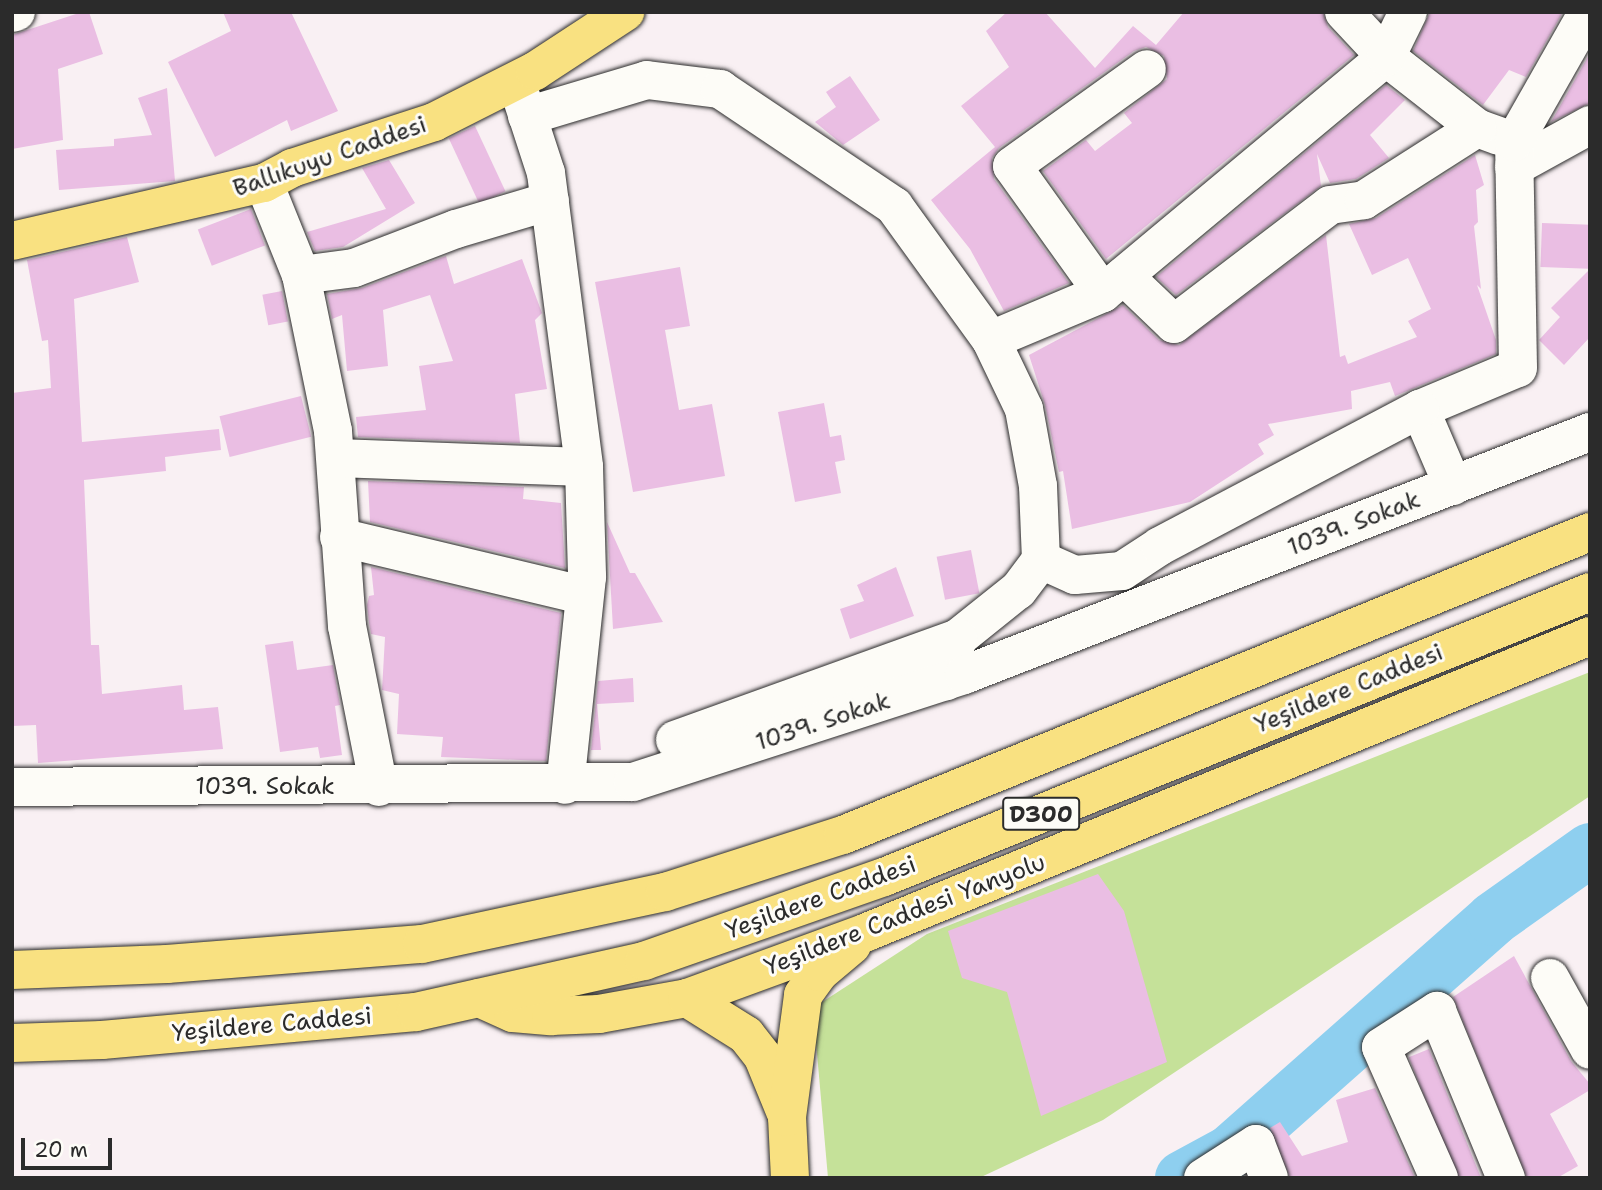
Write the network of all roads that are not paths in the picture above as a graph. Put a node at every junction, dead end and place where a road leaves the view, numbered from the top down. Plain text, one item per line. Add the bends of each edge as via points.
1 (625, 12) edge
2 (1344, 12) edge
3 (1408, 12) edge
4 (1588, 12) edge
5 (1386, 57) junction
6 (1147, 69) dead end
7 (521, 99) junction
8 (1590, 125) edge
9 (1477, 128) junction
10 (1514, 154) junction
11 (264, 183) junction
12 (550, 201) junction
13 (12, 242) edge
14 (301, 275) junction
15 (1114, 284) junction
16 (990, 340) junction
17 (1420, 409) junction
18 (1590, 432) edge
19 (337, 458) junction
20 (584, 467) junction
21 (1453, 486) junction
22 (1590, 533) edge
23 (339, 537) junction
24 (1041, 560) junction
25 (1590, 592) edge
26 (582, 595) junction
27 (1590, 636) edge
28 (958, 638) junction
29 (946, 681) junction
30 (675, 740) dead end
31 (565, 785) junction
32 (12, 787) edge
33 (379, 787) junction
34 (867, 932) junction
35 (12, 970) edge
36 (1550, 978) dead end
37 (479, 998) junction
38 (687, 998) junction
39 (83, 1040) junction
40 (12, 1043) edge
41 (1590, 1050) edge
42 (12, 1054) edge
43 (787, 1116) junction
44 (790, 1178) edge
45 (1203, 1178) edge
46 (1269, 1178) edge
47 (1438, 1178) edge
48 (1506, 1178) edge

1 - 7 main road, Ballıkuyu Caddesi
2 - 5 street
3 - 5 street
4 - 10 street
5 - 9 street
5 - 15 street
6 - 15 street via 1012,166
7 - 11 main road, Ballıkuyu Caddesi via 292,168
7 - 12 street
7 - 16 street via 647,80 720,89 894,206
8 - 10 street
9 - 10 street
9 - 15 street via 1364,200 1330,205 1174,324
10 - 17 street via 1517,368
11 - 13 main road, Ballıkuyu Caddesi
11 - 14 street
12 - 14 street via 456,229 354,268
12 - 20 street
14 - 19 street
15 - 16 street
16 - 24 street via 1024,409 1038,486
17 - 21 street
17 - 24 street via 1160,546 1122,571 1075,575
18 - 21 street, 1039. Sokak
19 - 20 street
19 - 23 street
20 - 26 street via 587,577
21 - 29 street, 1039. Sokak
22 - 35 main road via 844,835 665,892 422,944 167,964
23 - 26 street
23 - 33 street via 347,626
24 - 28 street via 1018,590
25 - 37 main road, Yeşildere Caddesi / D300 via 884,877 644,961
26 - 31 street
27 - 34 main road, Yeşildere Caddesi Yanyolu
28 - 29 street
28 - 30 street
29 - 31 street, 1039. Sokak via 679,770 633,782
31 - 33 street, 1039. Sokak
32 - 33 street, 1039. Sokak
34 - 38 main road, Yeşildere Caddesi Yanyolu
34 - 43 main road via 820,972 803,995
36 - 41 street
37 - 38 main road, Yeşildere Caddesi Yanyolu via 513,1013 551,1016 599,1014
37 - 39 main road, Yeşildere Caddesi via 416,1012
38 - 43 main road via 746,1035 763,1058
39 - 40 main road, Yeşildere Caddesi
39 - 42 street
43 - 44 main road
45 - 46 street via 1256,1144
47 - 48 street via 1381,1047 1437,1011

